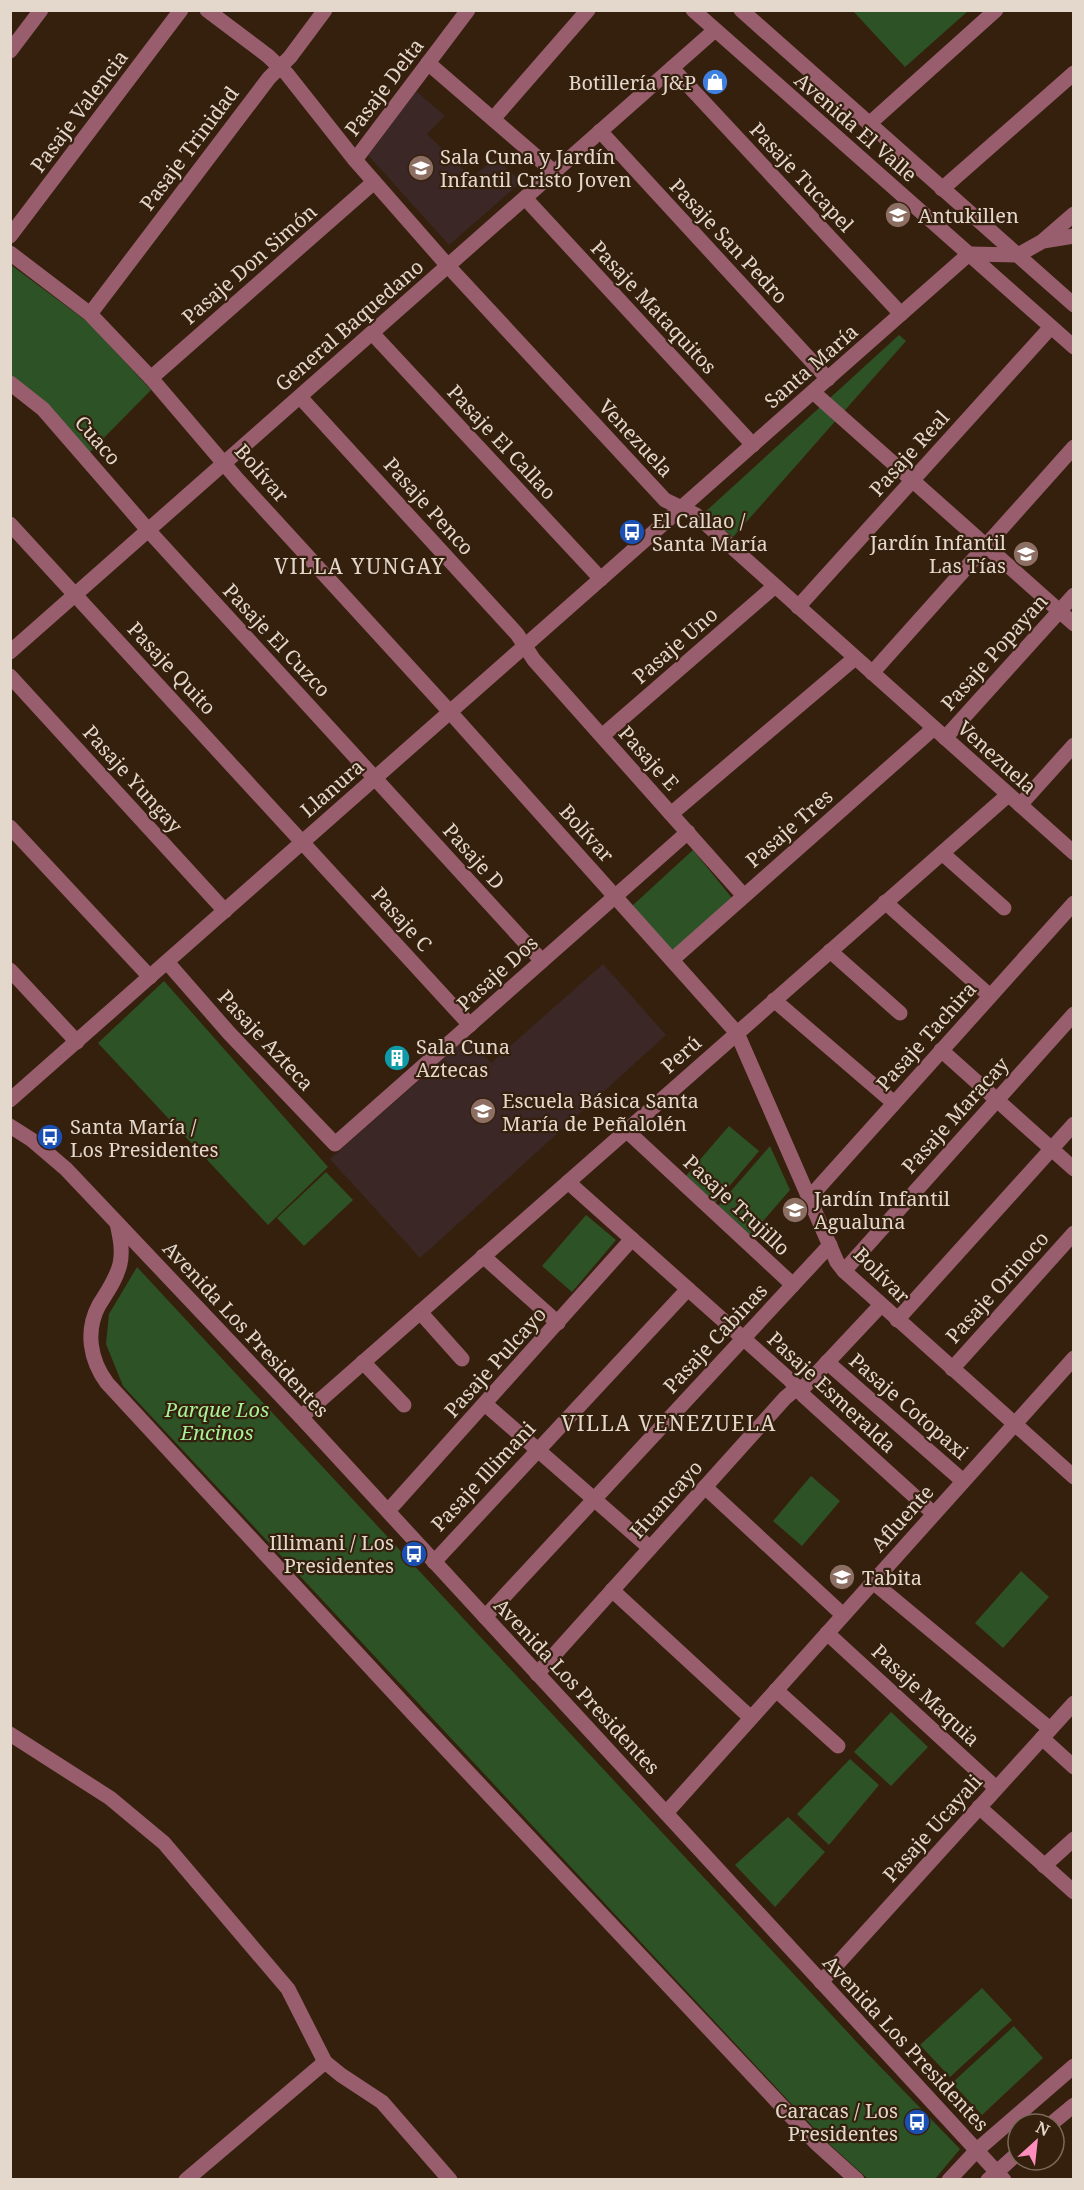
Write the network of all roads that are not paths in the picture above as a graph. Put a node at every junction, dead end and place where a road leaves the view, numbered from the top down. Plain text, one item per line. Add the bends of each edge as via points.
1 (41, 10) edge
2 (181, 10) edge
3 (207, 10) edge
4 (325, 10) edge
5 (468, 10) edge
6 (588, 10) edge
7 (693, 10) edge
8 (741, 10) edge
9 (996, 10) edge
10 (714, 30) junction
11 (10, 51) edge
12 (428, 63) junction
13 (280, 66) junction
14 (672, 68) junction
15 (1074, 73) edge
16 (493, 119) junction
17 (869, 124) junction
18 (600, 131) junction
19 (355, 160) junction
20 (554, 172) junction
21 (374, 182) junction
22 (942, 189) junction
23 (525, 198) junction
24 (1074, 214) edge
25 (10, 236) edge
26 (1074, 236) edge
27 (1043, 241) junction
28 (10, 253) edge
29 (969, 254) junction
30 (1018, 255) junction
31 (448, 266) junction
32 (1074, 305) edge
33 (90, 314) junction
34 (901, 314) junction
35 (1051, 327) junction
36 (372, 333) junction
37 (1074, 347) edge
38 (151, 378) junction
39 (828, 379) junction
40 (10, 383) edge
41 (813, 392) junction
42 (300, 397) junction
43 (753, 445) junction
44 (1074, 447) edge
45 (225, 463) junction
46 (912, 481) junction
47 (681, 508) junction
48 (10, 524) edge
49 (148, 530) junction
50 (986, 546) junction
51 (601, 579) junction
52 (775, 586) junction
53 (75, 595) junction
54 (1074, 595) edge
55 (798, 607) junction
56 (1059, 611) junction
57 (1074, 624) edge
58 (525, 646) junction
59 (10, 652) edge
60 (855, 658) junction
61 (872, 673) junction
62 (10, 676) edge
63 (450, 712) junction
64 (939, 733) junction
65 (602, 736) junction
66 (1074, 745) edge
67 (375, 778) junction
68 (1014, 800) junction
69 (671, 814) junction
70 (10, 827) edge
71 (687, 832) junction
72 (304, 841) junction
73 (942, 853) junction
74 (1074, 853) edge
75 (744, 896) junction
76 (615, 897) junction
77 (885, 902) junction
78 (1074, 903) edge
79 (1004, 908) dead end
80 (225, 911) junction
81 (830, 951) junction
82 (672, 960) junction
83 (166, 962) junction
84 (542, 962) junction
85 (10, 970) edge
86 (150, 977) junction
87 (990, 996) junction
88 (774, 1000) junction
89 (900, 1012) dead end
90 (1074, 1014) edge
91 (470, 1025) junction
92 (737, 1033) junction
93 (77, 1042) junction
94 (942, 1050) junction
95 (10, 1100) edge
96 (997, 1100) junction
97 (894, 1103) junction
98 (1074, 1124) edge
99 (10, 1126) edge
100 (626, 1130) junction
101 (335, 1144) joint
102 (1051, 1149) junction
103 (1074, 1169) edge
104 (568, 1182) junction
105 (810, 1197) junction
106 (117, 1223) junction
107 (1074, 1233) edge
108 (632, 1239) junction
109 (830, 1245) junction
110 (483, 1256) junction
111 (844, 1271) junction
112 (793, 1285) junction
113 (688, 1289) junction
114 (881, 1305) junction
115 (420, 1312) junction
116 (897, 1320) junction
117 (558, 1323) junction
118 (743, 1338) junction
119 (462, 1359) dead end
120 (363, 1362) junction
121 (827, 1362) junction
122 (1072, 1364) edge
123 (952, 1369) junction
124 (797, 1388) junction
125 (485, 1404) junction
126 (404, 1405) dead end
127 (301, 1417) junction
128 (1015, 1424) junction
129 (536, 1450) junction
130 (1074, 1477) edge
131 (963, 1481) junction
132 (705, 1487) junction
133 (594, 1499) junction
134 (387, 1511) junction
135 (934, 1514) junction
136 (650, 1548) junction
137 (434, 1562) junction
138 (873, 1582) junction
139 (612, 1590) junction
140 (843, 1615) junction
141 (484, 1617) junction
142 (827, 1633) junction
143 (537, 1674) junction
144 (776, 1690) junction
145 (1074, 1702) edge
146 (751, 1718) junction
147 (1046, 1733) junction
148 (10, 1734) edge
149 (838, 1746) dead end
150 (1074, 1767) edge
151 (996, 1788) junction
152 (979, 1807) junction
153 (666, 1813) junction
154 (1074, 1839) edge
155 (1044, 1866) junction
156 (1074, 1892) edge
157 (821, 1982) junction
158 (325, 2062) junction
159 (1074, 2066) edge
160 (977, 2150) junction
161 (996, 2177) edge
162 (186, 2180) edge
163 (450, 2180) edge
164 (856, 2180) edge
165 (949, 2180) edge

1 - 11 street
2 - 25 street, Pasaje Valencia
3 - 13 street, Venezuela
4 - 13 street, Pasaje Trinidad
5 - 12 street, Pasaje Delta
6 - 16 street
7 - 10 street, Avenida El Valle
8 - 17 street, Avenida El Valle
9 - 17 street
10 - 14 street, General Baquedano
10 - 29 street, Avenida El Valle
12 - 16 street
12 - 19 street, Pasaje Delta
13 - 19 street, Venezuela
13 - 33 street, Pasaje Trinidad
14 - 18 street, General Baquedano
14 - 34 street, Pasaje Tucapel
15 - 22 street
16 - 20 street
17 - 22 street, Avenida El Valle
18 - 20 street, General Baquedano
18 - 39 street, Pasaje San Pedro
19 - 21 street, Venezuela
20 - 23 street, General Baquedano
21 - 31 street, Venezuela
21 - 38 street, Pasaje Don Simón
22 - 30 street, Avenida El Valle
23 - 31 street, General Baquedano
23 - 43 street, Pasaje Mataquitos
24 - 27 street
26 - 27 street
27 - 30 street
28 - 33 street, Bolívar
29 - 30 street
29 - 34 street, Santa María
29 - 35 street, Avenida El Valle
30 - 32 street, Avenida El Valle
31 - 36 street, General Baquedano
31 - 47 street, Venezuela via 666,500
33 - 38 street, Bolívar
34 - 39 street, Santa María
35 - 37 street, Avenida El Valle
35 - 46 street, Pasaje Real
36 - 42 street, General Baquedano
36 - 51 street, Pasaje El Callao
38 - 45 street, Bolívar
39 - 41 street, Santa María
40 - 49 street, Cuaco via 43,409
41 - 43 street, Santa María
41 - 46 street
42 - 45 street, General Baquedano
42 - 58 street, Pasaje Penco
43 - 47 street, Santa María
44 - 50 street
45 - 49 street, General Baquedano
45 - 63 street, Bolívar
46 - 50 street
46 - 55 street, Pasaje Real
47 - 51 street, Llanura
47 - 52 street, Venezuela via 696,515
48 - 53 street, Pasaje Quito
49 - 53 street, General Baquedano
49 - 67 street, Pasaje El Cuzco
50 - 56 street
50 - 61 street
51 - 58 street, Llanura
52 - 55 street, Venezuela
52 - 65 street, Pasaje Uno
53 - 59 street, General Baquedano
53 - 72 street, Pasaje Quito
54 - 56 street, Pasaje Popayan
55 - 60 street, Venezuela
56 - 57 street
56 - 64 street, Pasaje Popayan
58 - 63 street, Llanura
58 - 65 street, Pasaje E
60 - 61 street, Venezuela
60 - 69 street
61 - 64 street, Venezuela
62 - 80 street, Pasaje Yungay
63 - 67 street, Llanura
63 - 76 street, Bolívar
64 - 68 street, Venezuela
64 - 75 street, Pasaje Tres
65 - 69 street, Pasaje E
66 - 68 street, Perú
67 - 72 street, Llanura
67 - 84 street, Pasaje D
68 - 73 street, Perú
68 - 74 street, Venezuela
69 - 71 street, Pasaje E
70 - 86 street
71 - 75 street, Pasaje E
71 - 76 street, Pasaje Dos
72 - 80 street, Llanura
72 - 91 street, Pasaje C
73 - 77 street, Perú
73 - 79 street
75 - 82 street, Pasaje Tres
76 - 82 street, Bolívar
76 - 84 street, Pasaje Dos
77 - 81 street, Perú
77 - 87 street
78 - 87 street, Pasaje Tachira
80 - 83 street, Llanura
81 - 88 street, Perú
81 - 89 street
82 - 92 street, Bolívar
83 - 86 street, Llanura
83 - 101 street, Pasaje Azteca
84 - 91 street, Pasaje Dos
85 - 93 street
86 - 93 street, Llanura
87 - 94 street, Pasaje Tachira
88 - 92 street, Perú
88 - 97 street
90 - 96 street, Pasaje Maracay
91 - 101 street, Pasaje Dos
92 - 100 street, Perú
92 - 105 street, Bolívar
93 - 95 street, Llanura
94 - 96 street
94 - 97 street, Pasaje Tachira
96 - 102 street
96 - 111 street, Pasaje Maracay
97 - 105 street, Pasaje Tachira
98 - 102 street
99 - 106 street, Avenida Los Presidentes via 56,1160
100 - 104 street, Perú
100 - 112 street, Pasaje Trujillo
102 - 103 street
102 - 116 street
104 - 108 street, Pasaje Esmeralda
104 - 110 street, Perú
105 - 109 street, Bolívar
106 - 127 street, Avenida Los Presidentes
106 - 164 street via 122,1248 120,1264 95,1316 91,1337 93,1358 107,1383 767,2091
107 - 123 street, Pasaje Orinoco
108 - 113 street, Pasaje Esmeralda
108 - 117 street, Pasaje Pulcayo
109 - 111 street, Bolívar
109 - 112 street, Pasaje Cabinas
110 - 115 street, Perú
110 - 117 street
111 - 114 street, Bolívar
112 - 118 street, Pasaje Cabinas
113 - 118 street, Pasaje Esmeralda
113 - 129 street, Pasaje Illimani
114 - 116 street, Bolívar
114 - 121 street, Huancayo
115 - 119 street
115 - 120 street, Perú
116 - 123 street, Bolívar
117 - 125 street, Pasaje Pulcayo
118 - 124 street, Pasaje Esmeralda
118 - 133 street, Pasaje Cabinas
120 - 126 street
120 - 127 street, Perú
121 - 124 street, Huancayo via 805,1386
121 - 131 street, Pasaje Cotopaxi
122 - 128 street, Afluente
123 - 128 street, Bolívar
124 - 132 street, Huancayo
124 - 135 street, Pasaje Esmeralda
125 - 129 street
125 - 134 street, Pasaje Pulcayo
127 - 134 street, Avenida Los Presidentes
128 - 130 street, Bolívar
128 - 131 street, Afluente
129 - 133 street
129 - 137 street, Pasaje Illimani
131 - 135 street, Afluente
132 - 136 street, Huancayo
132 - 140 street
133 - 136 street
133 - 141 street, Pasaje Cabinas
134 - 137 street, Avenida Los Presidentes
135 - 138 street, Afluente
136 - 139 street, Huancayo
137 - 141 street, Avenida Los Presidentes
138 - 140 street, Afluente
138 - 147 street
139 - 143 street, Huancayo
139 - 146 street
140 - 142 street, Afluente
141 - 143 street, Avenida Los Presidentes
142 - 144 street, Afluente
142 - 151 street, Pasaje Maquia
143 - 153 street, Avenida Los Presidentes
144 - 146 street, Afluente
144 - 149 street
145 - 147 street, Pasaje Ucayali
146 - 153 street, Afluente
147 - 150 street
147 - 151 street, Pasaje Ucayali
148 - 158 street via 110,1798 164,1843 288,1989
151 - 152 street, Pasaje Ucayali
152 - 155 street
152 - 157 street, Pasaje Ucayali
153 - 157 street, Avenida Los Presidentes
154 - 155 street
155 - 156 street
157 - 160 street, Avenida Los Presidentes
158 - 162 street
158 - 163 street via 382,2102
159 - 160 street
160 - 161 street, Avenida Los Presidentes
160 - 165 street

